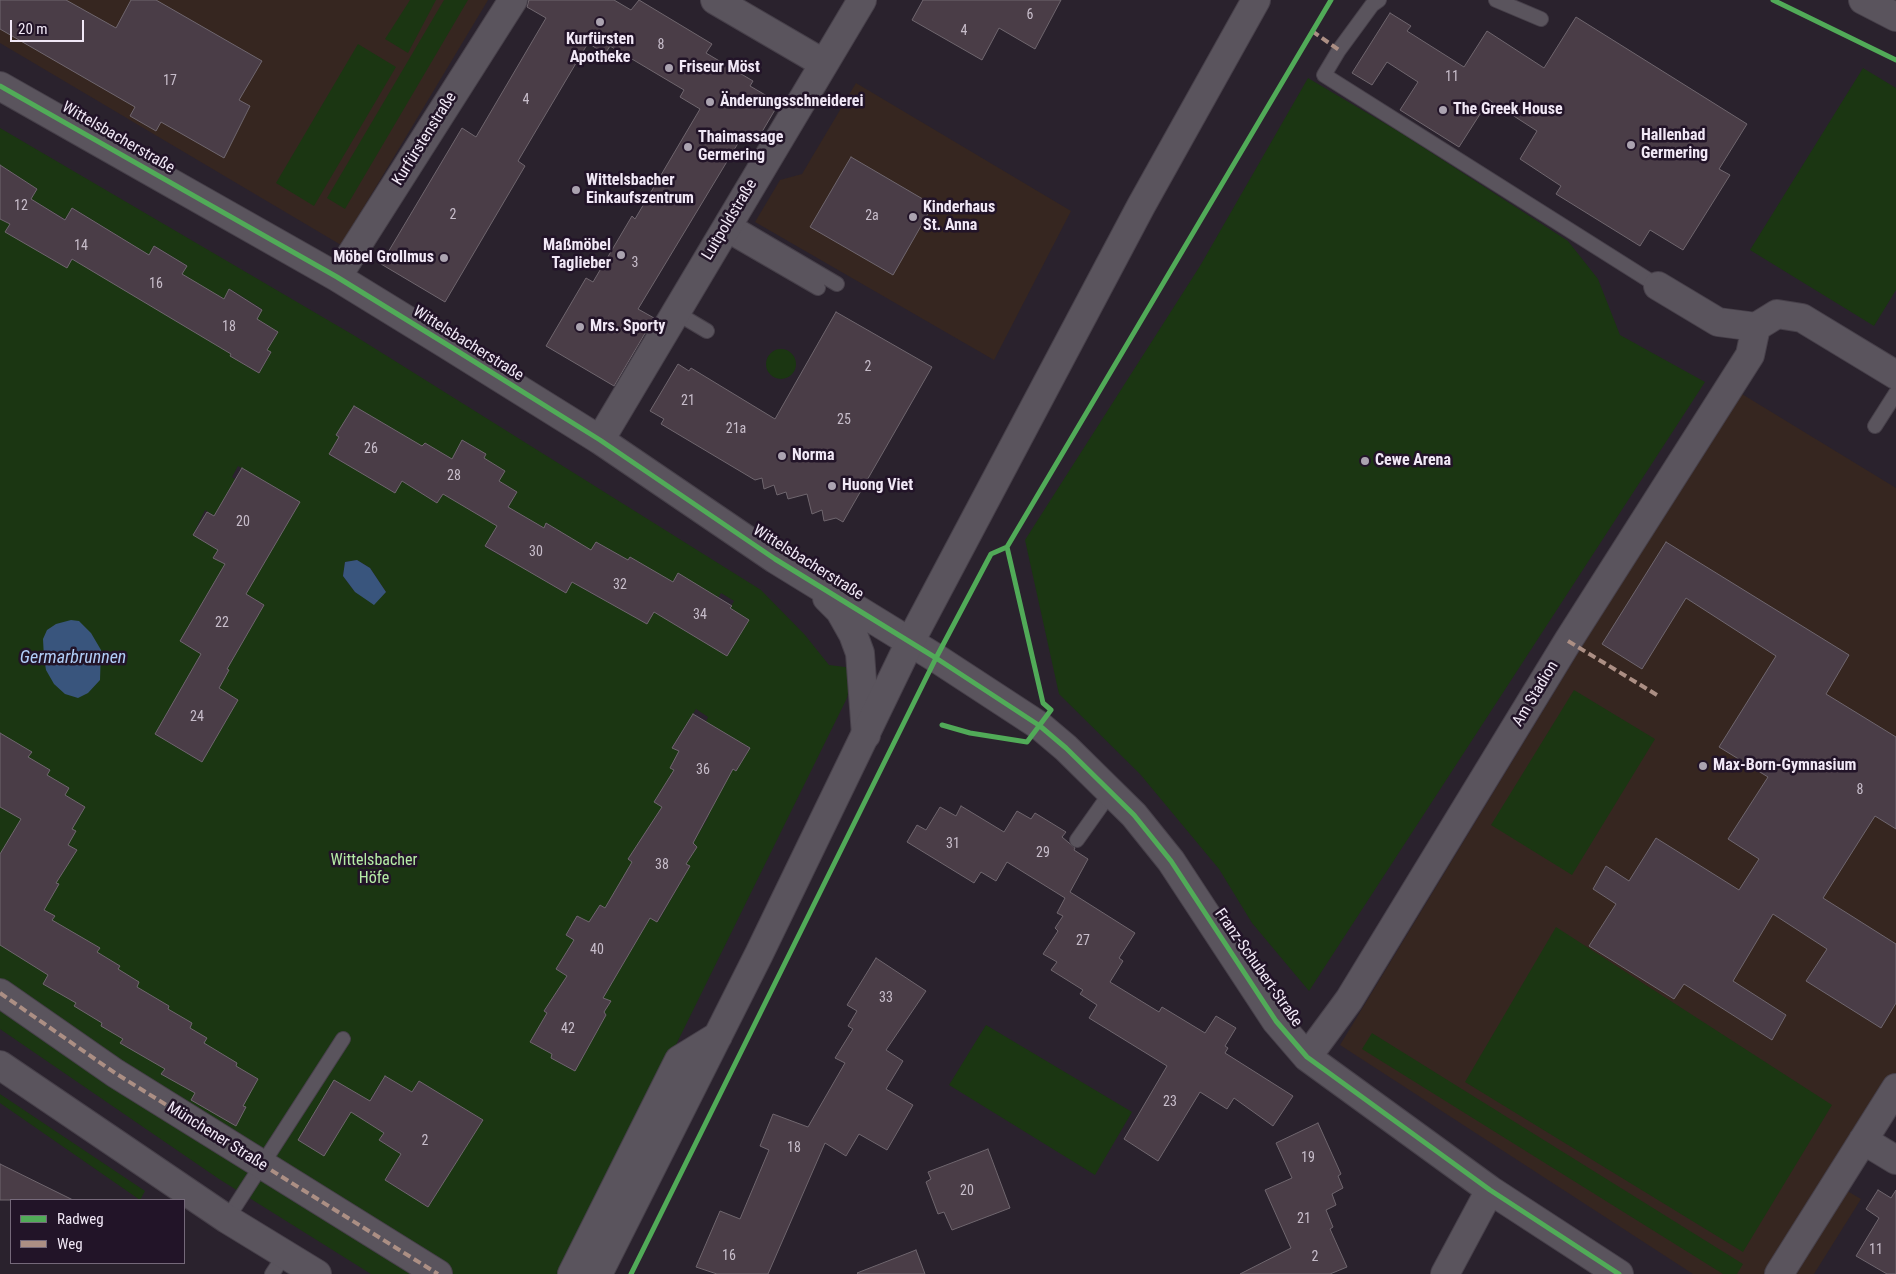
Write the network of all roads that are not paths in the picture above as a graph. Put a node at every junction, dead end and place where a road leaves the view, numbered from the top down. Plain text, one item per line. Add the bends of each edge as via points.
1 (513, 0) edge
2 (715, 0) edge
3 (1256, 0) edge
4 (1379, 0) edge
5 (1496, 0) edge
6 (1863, 0) edge
7 (858, 1) edge
8 (1896, 17) edge
9 (1541, 19) dead end
10 (823, 63) junction
11 (0, 86) edge
12 (726, 227) junction
13 (337, 277) junction
14 (837, 284) dead end
15 (1658, 286) joint
16 (818, 288) dead end
17 (675, 312) junction
18 (1756, 328) junction
19 (707, 331) dead end
20 (1896, 375) edge
21 (1896, 393) edge
22 (1875, 426) dead end
23 (600, 440) junction
24 (808, 579) junction
25 (910, 642) junction
26 (866, 735) junction
27 (1111, 792) junction
28 (1077, 840) dead end
29 (0, 993) edge
30 (718, 1036) junction
31 (343, 1039) dead end
32 (1307, 1057) junction
33 (0, 1065) edge
34 (1896, 1088) edge
35 (1863, 1140) junction
36 (1896, 1160) edge
37 (261, 1166) junction
38 (1490, 1190) junction
39 (227, 1219) junction
40 (278, 1264) edge
41 (317, 1274) edge
42 (438, 1274) edge
43 (572, 1274) edge
44 (598, 1274) edge
45 (1445, 1274) edge
46 (1619, 1274) edge
47 (1779, 1274) edge

1 - 13 street, Kurfürstenstraße
2 - 10 street
3 - 25 street via 1141,206
4 - 15 lane via 1344,42 1324,75
5 - 9 lane
6 - 8 street
7 - 10 street, Luitpoldstraße
10 - 12 street, Luitpoldstraße
11 - 13 street, Wittelsbacherstraße
12 - 14 lane
12 - 16 lane
12 - 17 street, Luitpoldstraße
13 - 23 street, Wittelsbacherstraße
15 - 18 street via 1718,322
17 - 19 lane
17 - 23 street, Luitpoldstraße
18 - 20 street via 1777,314 1802,318
18 - 32 street, Am Stadion via 1750,355 1568,641 1349,1000
21 - 22 lane
23 - 24 street, Wittelsbacherstraße
24 - 25 street, Wittelsbacherstraße
24 - 26 street, Wittelsbacherstraße via 840,611 853,634 862,672
25 - 26 street
25 - 27 street, Franz-Schubert-Straße via 1040,726
26 - 30 street
27 - 28 lane
27 - 32 street, Franz-Schubert-Straße via 1171,861 1276,1021
29 - 37 street, Münchener Straße via 115,1073
30 - 43 street via 679,1060
30 - 44 street
31 - 37 lane
32 - 38 street, Franz-Schubert-Straße
33 - 39 street
34 - 35 street
35 - 36 street
35 - 47 street
37 - 39 lane
37 - 42 street, Münchener Straße
38 - 45 street
38 - 46 street, Franz-Schubert-Straße
39 - 40 street
40 - 41 street

